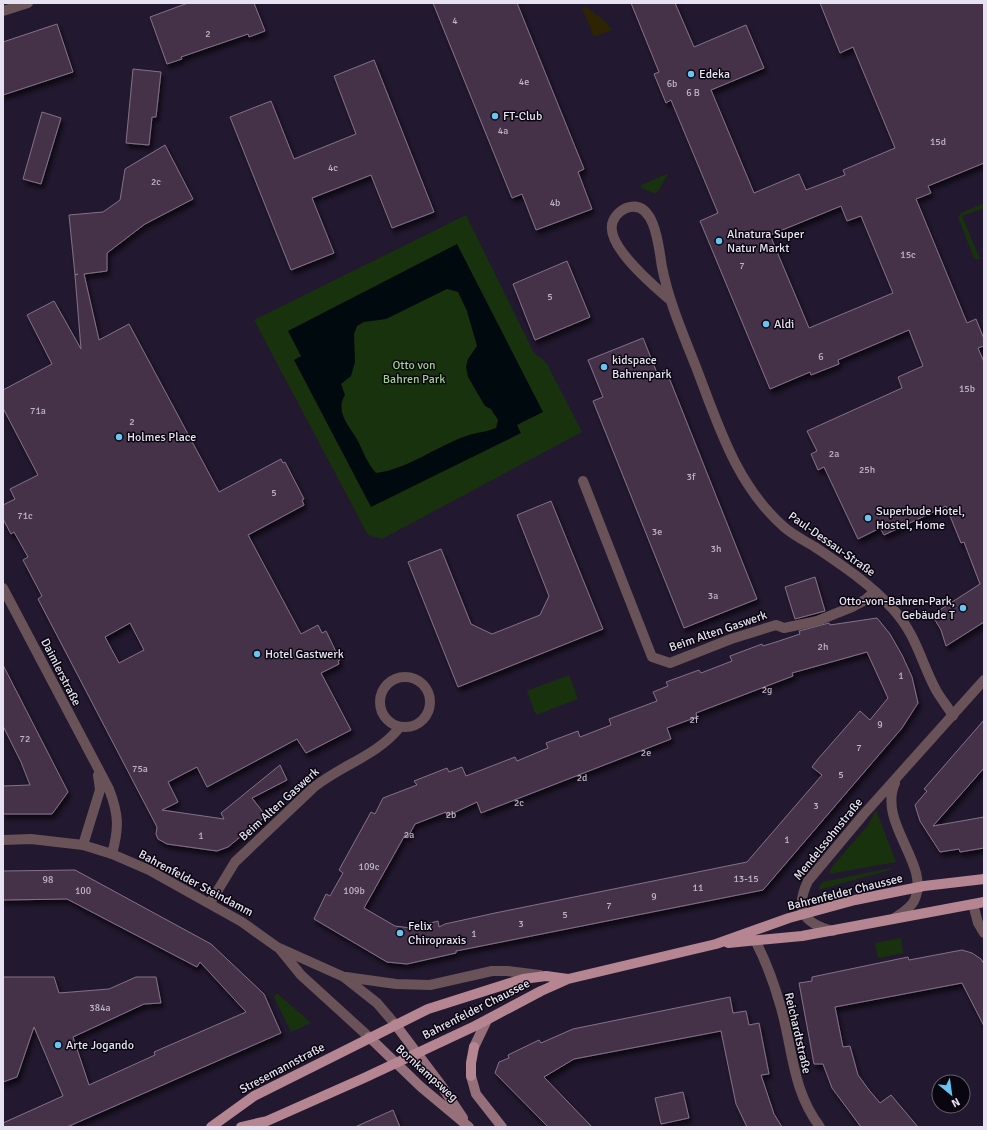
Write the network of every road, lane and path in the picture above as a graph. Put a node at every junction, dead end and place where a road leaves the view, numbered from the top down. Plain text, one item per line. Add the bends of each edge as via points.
1 (28, 3) edge
2 (3, 11) edge
3 (670, 300) junction
4 (583, 482) dead end
5 (3, 588) edge
6 (875, 591) junction
7 (984, 680) edge
8 (953, 716) junction
9 (400, 727) junction
10 (96, 767) junction
11 (897, 777) junction
12 (3, 840) edge
13 (83, 846) junction
14 (112, 854) junction
15 (984, 879) edge
16 (917, 888) junction
17 (984, 902) edge
18 (210, 903) junction
19 (972, 904) junction
20 (804, 914) junction
21 (893, 920) junction
22 (833, 930) junction
23 (984, 933) edge
24 (756, 942) junction
25 (716, 944) junction
26 (277, 947) junction
27 (546, 976) junction
28 (344, 977) junction
29 (568, 979) junction
30 (487, 1020) junction
31 (395, 1024) junction
32 (369, 1037) junction
33 (417, 1053) junction
34 (396, 1063) junction
35 (211, 1127) edge
36 (241, 1127) edge
37 (469, 1127) edge
38 (502, 1127) edge
39 (820, 1127) edge

1 - 2 street
3 - 3 street, Paul-Dessau-Straße via 649,215 638,207 625,209 613,220 612,232 615,240 639,272
3 - 6 street, Paul-Dessau-Straße via 732,459 753,494 785,528 845,566
4 - 6 street, Beim Alten Gaswerk via 652,657 670,663 776,625 784,628 817,621 852,608
5 - 10 street, Daimlerstraße
6 - 8 street, Paul-Dessau-Straße via 907,627 936,690
7 - 8 street, Mendelssohnstraße
8 - 11 street, Mendelssohnstraße
9 - 9 street via 419,723 430,707 429,694 422,683 410,678 397,678 386,686 380,697 381,710 388,722
9 - 18 street, Beim Alten Gaswerk via 392,738 377,750 313,788 235,862
10 - 13 street, Daimlerstraße via 100,790
10 - 14 street, Daimlerstraße via 109,789 118,819
11 - 16 street, Mendelssohnstraße via 890,793 890,804 898,833 913,866
11 - 20 street, Mendelssohnstraße via 808,881 802,893
12 - 13 street, Bahrenfelder Steindamm via 31,839
13 - 14 street, Bahrenfelder Steindamm
14 - 18 street, Bahrenfelder Steindamm via 149,870
15 - 16 main road, Bahrenfelder Chaussee
16 - 20 main road, Bahrenfelder Chaussee via 855,900
16 - 21 street via 914,902
17 - 19 main road, Bahrenfelder Chaussee
18 - 26 street, Bahrenfelder Steindamm
19 - 21 main road, Bahrenfelder Chaussee
19 - 23 street
20 - 22 street via 816,926
20 - 25 main road, Bahrenfelder Chaussee
21 - 22 main road, Bahrenfelder Chaussee
22 - 24 main road, Bahrenfelder Chaussee
24 - 25 main road, Bahrenfelder Chaussee
24 - 39 street, Reichardtstraße via 781,1007 797,1086
25 - 29 main road, Bahrenfelder Chaussee
26 - 28 street, Bahrenfelder Steindamm
26 - 32 street, Bahrenfelder Steindamm via 301,975
27 - 28 street via 492,971 430,985 396,984
27 - 29 main road, Bahrenfelder Chaussee
27 - 31 main road, Bahrenfelder Chaussee via 523,979 447,1002
28 - 31 street, Bahrenfelder Steindamm via 377,1003
29 - 30 main road, Bahrenfelder Chaussee
30 - 33 main road, Bahrenfelder Chaussee
30 - 38 main road via 474,1047 471,1076 476,1094
31 - 32 main road, Bahrenfelder Chaussee
31 - 33 main road, Bornkampsweg
32 - 34 main road, Bornkampsweg
32 - 35 main road, Stresemannstraße via 254,1096
33 - 34 main road, Bahrenfelder Chaussee
33 - 37 main road, Bornkampsweg
34 - 36 main road via 267,1121
34 - 37 main road, Bornkampsweg

